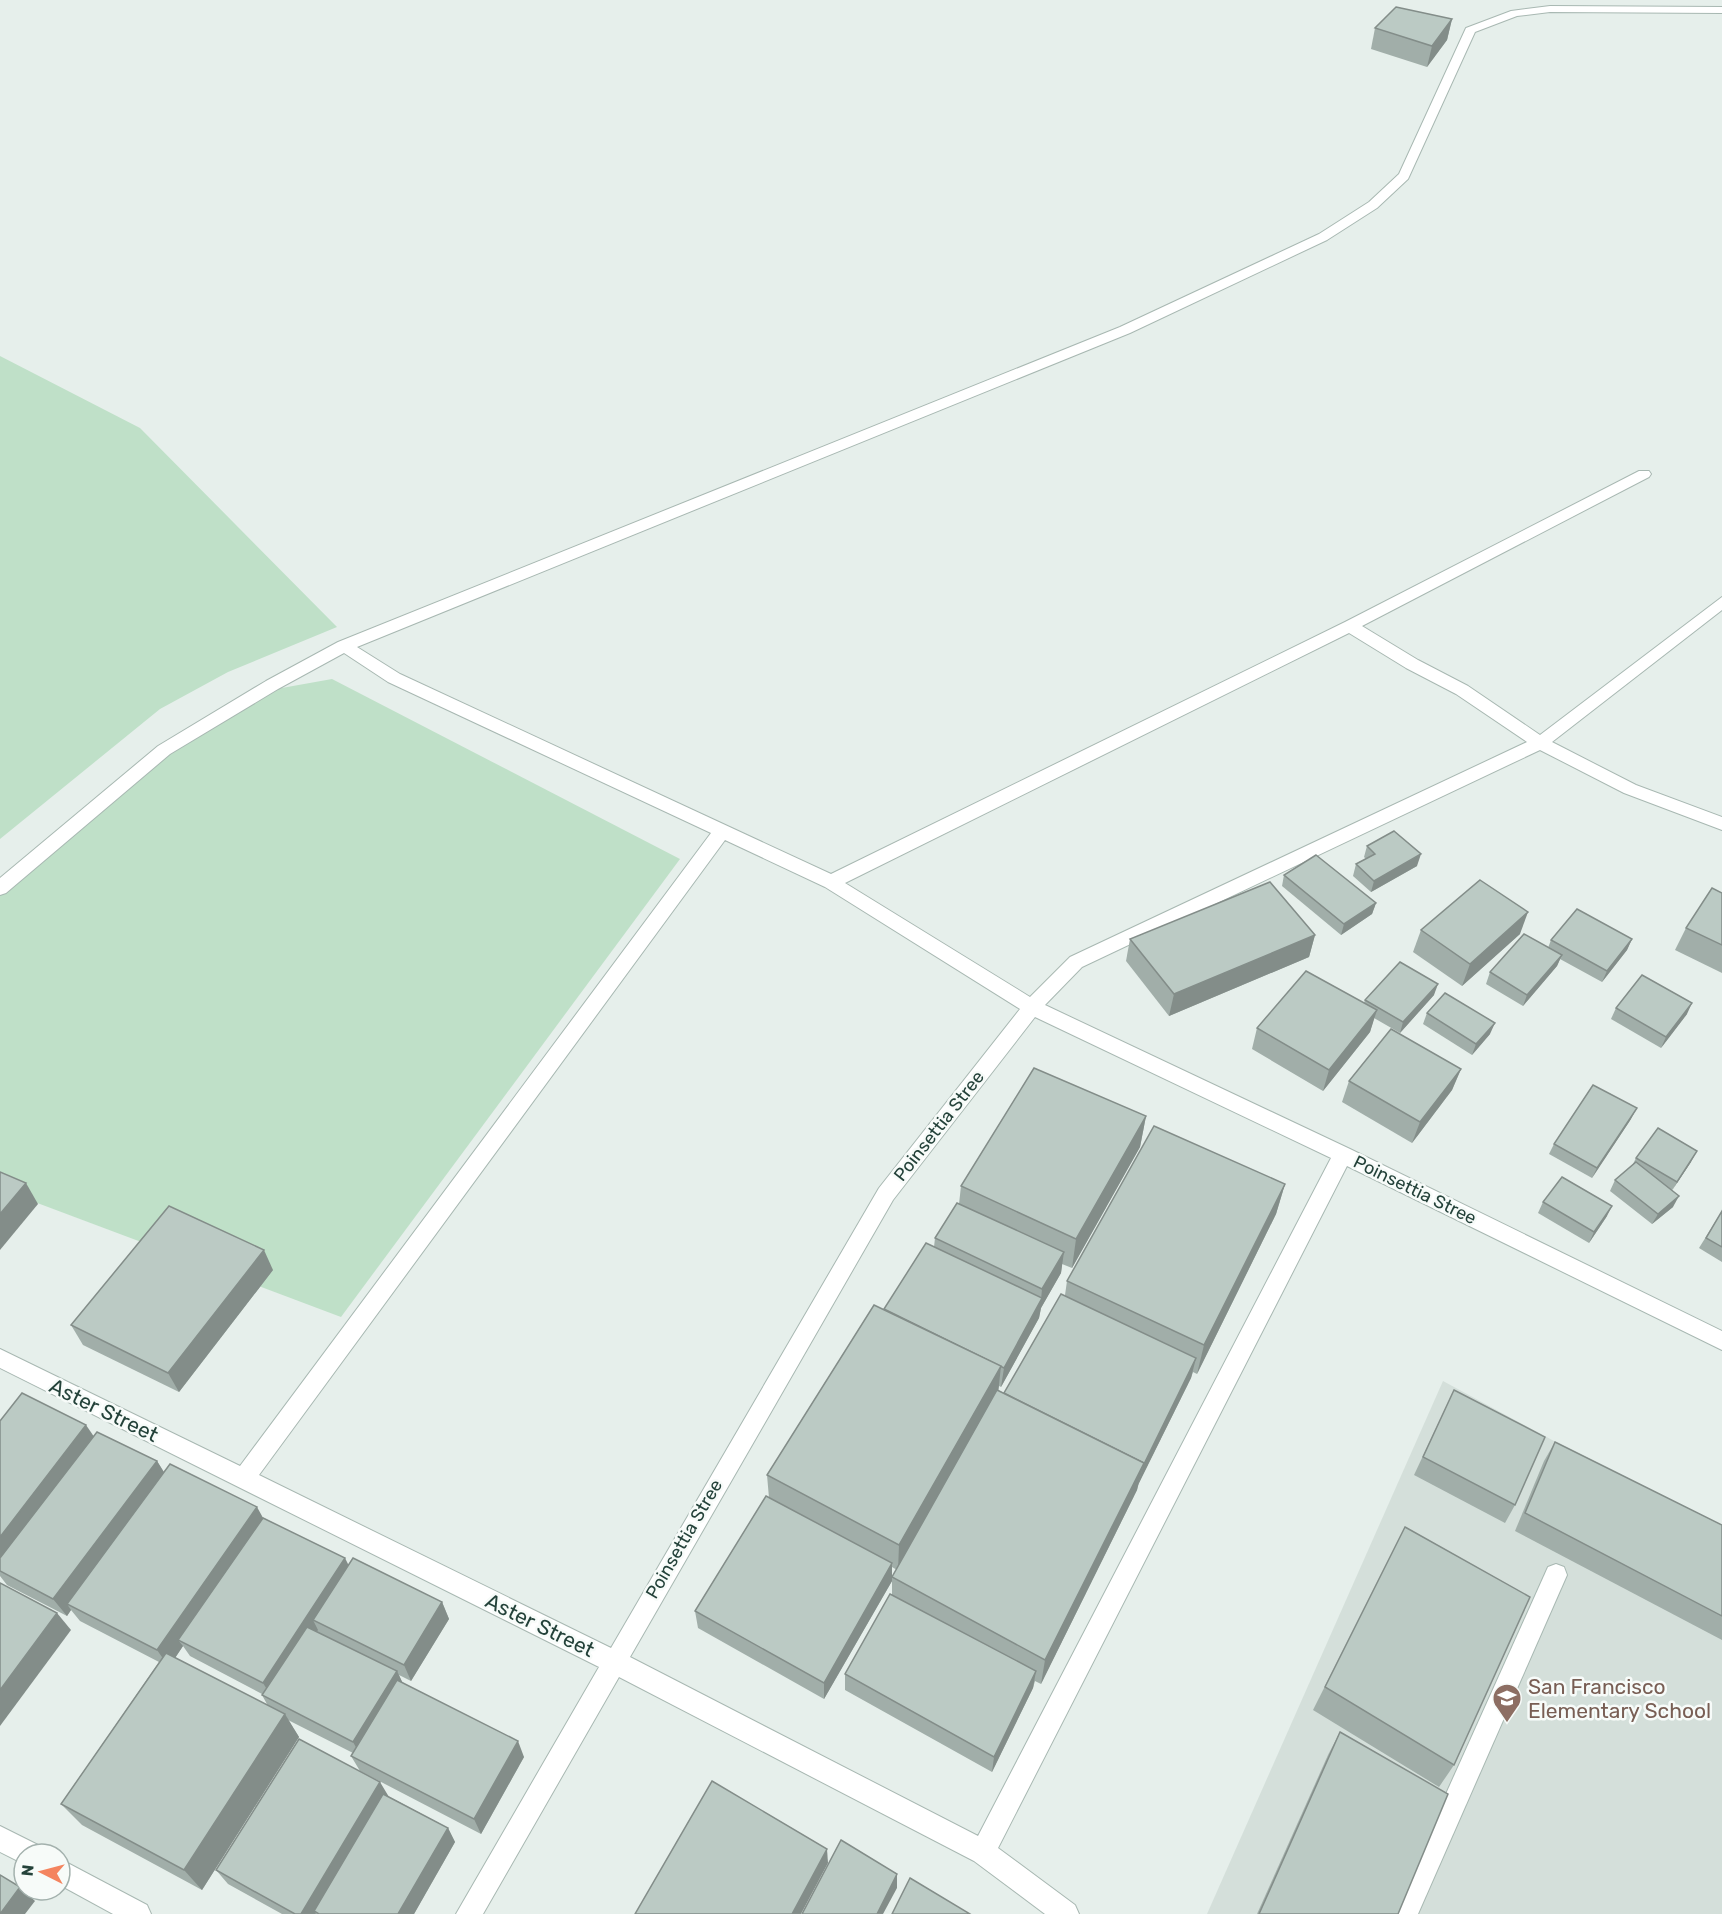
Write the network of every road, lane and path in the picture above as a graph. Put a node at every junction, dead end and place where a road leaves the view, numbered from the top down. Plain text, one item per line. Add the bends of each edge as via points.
1 (1722, 10) edge
2 (1644, 474) dead end
3 (1722, 602) edge
4 (1350, 626) junction
5 (344, 646) junction
6 (1540, 743) junction
7 (1722, 824) edge
8 (722, 831) junction
9 (831, 882) junction
10 (0, 888) edge
11 (1032, 1007) junction
12 (1343, 1155) junction
13 (1722, 1341) edge
14 (0, 1358) edge
15 (244, 1478) junction
16 (1556, 1575) dead end
17 (613, 1661) junction
18 (983, 1852) junction
19 (72, 1878) edge
20 (138, 1914) edge
21 (469, 1914) edge
22 (1066, 1914) edge
23 (1405, 1914) edge

1 - 5 street via 1550,9 1515,13 1470,30 1404,176 1373,205 1323,237 1125,330
2 - 4 street
3 - 6 street
4 - 6 street via 1462,690
4 - 9 street
5 - 8 street via 394,678
5 - 10 street via 164,750
6 - 7 street via 1630,789
6 - 11 street via 1076,962
8 - 9 street
8 - 15 street
9 - 11 street
11 - 12 street, Poinsettia Stree
11 - 17 street, Poinsettia Stree via 886,1194
12 - 13 street, Poinsettia Stree
12 - 18 street
14 - 15 street, Aster Street
15 - 17 street, Aster Street
16 - 23 street
17 - 18 street, Aster Street
17 - 21 street, Poinsettia Stree
18 - 22 street, Aster Street
19 - 20 street

